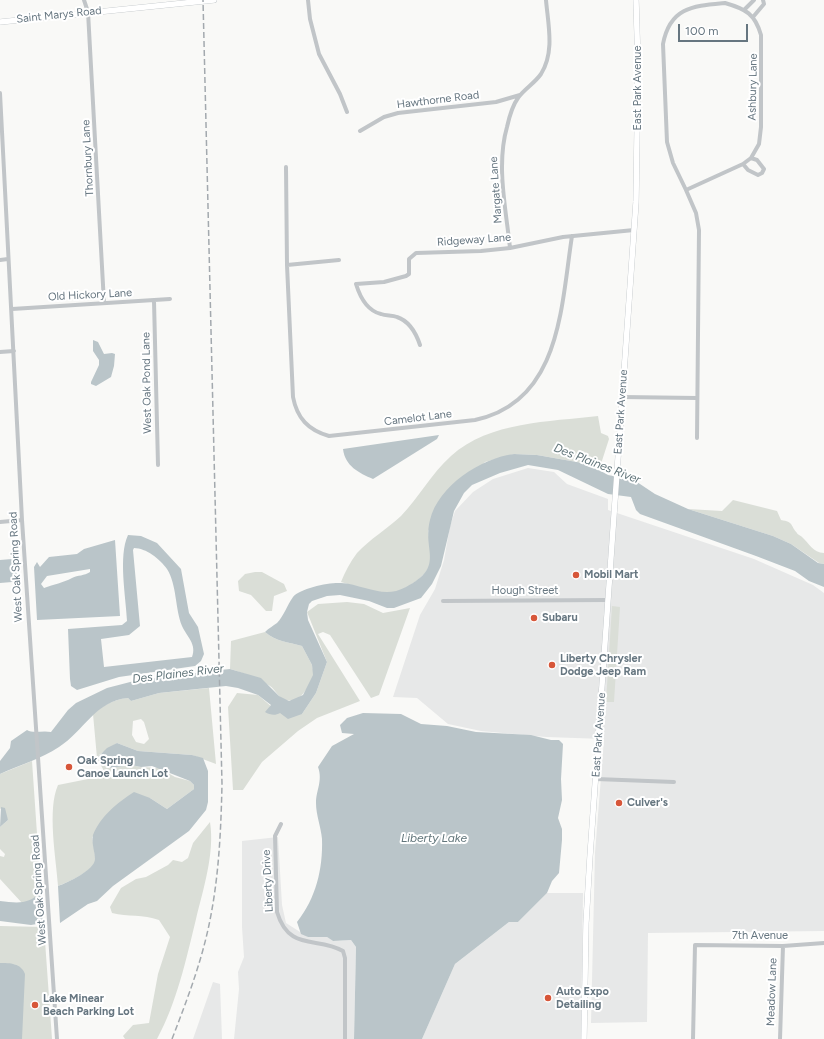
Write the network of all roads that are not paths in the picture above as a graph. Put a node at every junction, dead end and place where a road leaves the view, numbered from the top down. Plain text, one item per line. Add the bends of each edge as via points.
1 (84, 0) edge
2 (214, 0) edge
3 (308, 0) edge
4 (546, 0) edge
5 (636, 0) edge
6 (754, 0) edge
7 (762, 0) edge
8 (744, 10) junction
9 (88, 12) junction
10 (753, 17) junction
11 (0, 22) edge
12 (0, 93) edge
13 (522, 94) junction
14 (347, 112) dead end
15 (1, 124) edge
16 (360, 131) dead end
17 (750, 158) junction
18 (743, 164) junction
19 (286, 168) dead end
20 (686, 190) junction
21 (634, 230) junction
22 (572, 236) junction
23 (510, 248) junction
24 (8, 259) junction
25 (0, 260) edge
26 (339, 260) dead end
27 (287, 265) junction
28 (170, 299) dead end
29 (154, 301) junction
30 (104, 303) junction
31 (12, 308) junction
32 (420, 345) dead end
33 (14, 351) junction
34 (0, 352) edge
35 (622, 397) junction
36 (697, 398) junction
37 (697, 438) dead end
38 (158, 466) dead end
39 (22, 520) junction
40 (0, 522) edge
41 (608, 600) junction
42 (443, 601) dead end
43 (596, 779) junction
44 (674, 782) dead end
45 (281, 824) dead end
46 (824, 943) edge
47 (782, 946) junction
48 (57, 1039) edge
49 (345, 1039) edge
50 (584, 1039) edge
51 (694, 1039) edge
52 (780, 1039) edge

1 - 9 street, Thornbury Lane
2 - 9 main road, Saint Marys Road
3 - 14 street via 310,20 319,54
4 - 13 street, Margate Lane via 550,46 548,56 541,74
5 - 21 main road, East Park Avenue via 638,159
6 - 8 street
7 - 10 street via 764,4
8 - 10 street, Ashbury Lane
8 - 20 street, Ashbury Lane via 725,3 687,8 676,16 665,33 663,44 667,142 673,163
9 - 11 main road, Saint Marys Road
9 - 30 street, Thornbury Lane
10 - 17 street, Ashbury Lane via 758,25 763,46 762,127 759,144
12 - 15 street, West Oak Spring Road
13 - 16 street, Hawthorne Road via 496,102 398,113
13 - 23 street, Margate Lane via 512,111 503,147 504,191
15 - 24 street, West Oak Spring Road
17 - 18 street, Ashbury Lane
17 - 18 street via 762,165 762,173 752,174
18 - 20 street, Ashbury Lane
19 - 27 street, Camelot Lane
20 - 36 street, Ashbury Lane via 696,213 699,230
21 - 22 street, Ridgeway Lane
21 - 35 main road, East Park Avenue
22 - 23 street, Ridgeway Lane
22 - 27 street, Camelot Lane via 556,333 549,358 538,378 517,400 495,414 475,420 337,436 329,436 312,429 301,419 294,406
23 - 32 street, Ridgeway Lane via 416,253 409,259 409,274 406,276 384,282 356,284 358,291 374,312 396,316 408,323
24 - 25 street
24 - 31 street, West Oak Spring Road
26 - 27 street
28 - 29 street, Old Hickory Lane
29 - 30 street, Old Hickory Lane
29 - 38 street, West Oak Pond Lane
30 - 31 street, Old Hickory Lane
31 - 33 street, West Oak Spring Road
33 - 34 street
33 - 39 street, West Oak Spring Road
35 - 36 street
35 - 41 main road, East Park Avenue
36 - 37 street, Ashbury Lane
39 - 40 street
39 - 48 street, West Oak Spring Road
41 - 42 street, Hough Street
41 - 43 main road, East Park Avenue
43 - 44 street
43 - 50 main road, East Park Avenue via 586,924
45 - 49 street, Liberty Drive via 275,836 277,912 283,926 294,936 308,943 343,951
46 - 47 street, 7th Avenue
47 - 51 street, 7th Avenue via 696,945
47 - 52 street, Meadow Lane

